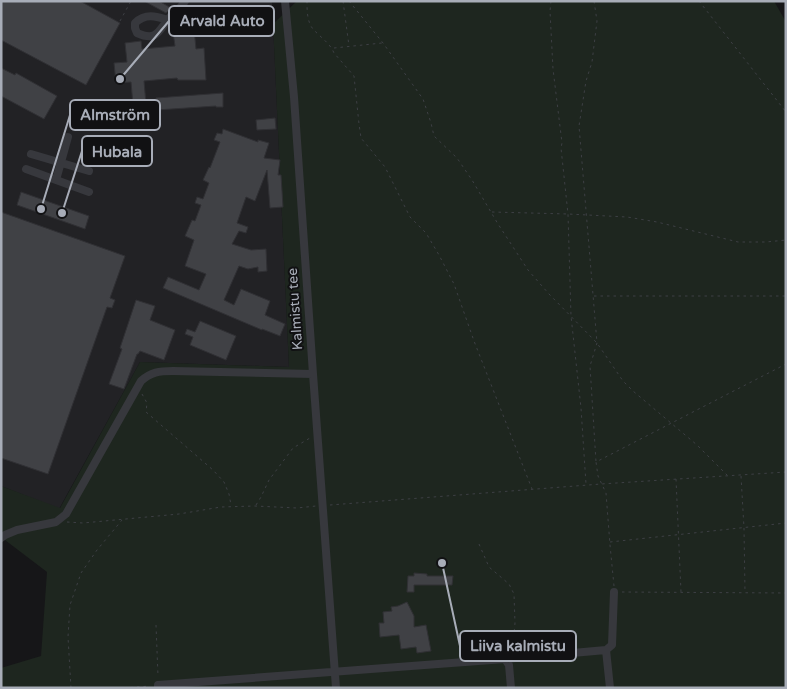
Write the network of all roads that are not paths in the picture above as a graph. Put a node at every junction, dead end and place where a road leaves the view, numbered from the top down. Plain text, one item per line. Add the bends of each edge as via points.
1 (185, 1) edge
2 (286, 1) edge
3 (168, 20) dead end
4 (68, 137) dead end
5 (31, 154) dead end
6 (61, 163) junction
7 (26, 169) dead end
8 (89, 171) dead end
9 (56, 180) junction
10 (89, 192) dead end
11 (312, 374) junction
12 (1, 538) edge
13 (614, 592) road end
14 (606, 650) junction
15 (501, 659) junction
16 (335, 672) junction
17 (158, 686) edge
18 (336, 688) edge
19 (511, 688) edge
20 (610, 688) edge

1 - 3 street
2 - 11 street, Kalmistu tee
4 - 6 street
5 - 6 street
6 - 8 street
6 - 9 street
7 - 9 street
9 - 10 street
11 - 12 street via 160,371 148,375 141,381 66,514 56,522 17,530
11 - 16 street, Kalmistu tee
13 - 14 street via 612,645
14 - 15 street
14 - 20 street
15 - 16 street
15 - 19 street via 509,665
16 - 17 street
16 - 18 street, Kalmistu tee

